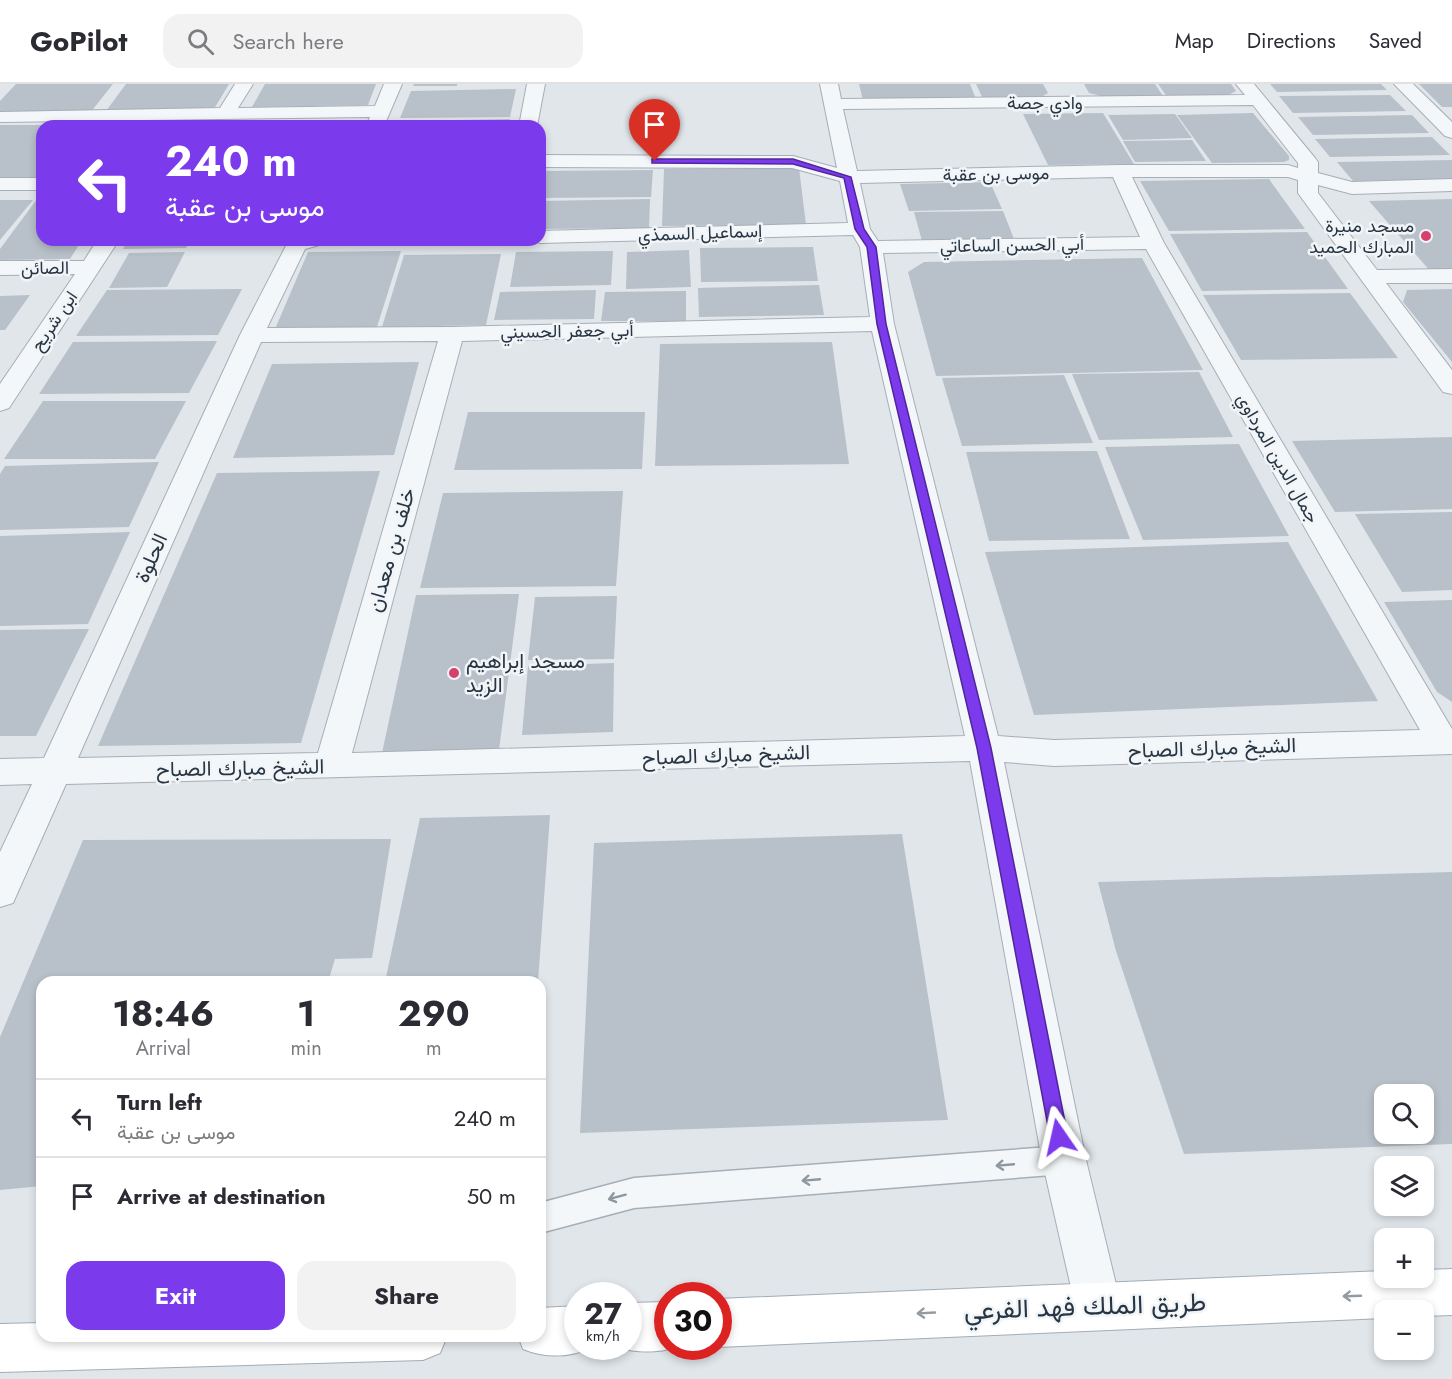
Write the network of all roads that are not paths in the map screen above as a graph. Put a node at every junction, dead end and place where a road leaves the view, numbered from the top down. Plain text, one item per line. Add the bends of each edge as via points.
1 (244, 84) edge
2 (393, 84) edge
3 (536, 84) edge
4 (1067, 84) edge
5 (1245, 84) edge
6 (1403, 84) edge
7 (831, 94) edge
8 (1257, 100) junction
9 (1078, 103) junction
10 (226, 113) junction
11 (1433, 114) junction
12 (1452, 114) edge
13 (0, 117) edge
14 (378, 119) edge
15 (529, 120) edge
16 (1452, 132) edge
17 (546, 160) edge
18 (1120, 171) junction
19 (1306, 176) junction
20 (847, 177) junction
21 (0, 184) edge
22 (36, 184) edge
23 (1452, 185) edge
24 (546, 237) edge
25 (865, 238) junction
26 (1153, 243) junction
27 (104, 246) edge
28 (296, 246) edge
29 (90, 267) junction
30 (0, 268) edge
31 (1452, 276) edge
32 (1369, 277) junction
33 (882, 324) junction
34 (452, 334) junction
35 (252, 335) junction
36 (1452, 387) edge
37 (0, 403) edge
38 (1448, 742) edge
39 (984, 748) junction
40 (331, 766) junction
41 (0, 772) edge
42 (55, 772) junction
43 (0, 892) edge
44 (1064, 1160) junction
45 (546, 1216) edge
46 (1452, 1292) edge
47 (1098, 1305) junction
48 (732, 1322) edge
49 (564, 1331) edge
50 (546, 1332) edge
51 (229, 1342) edge
52 (0, 1348) edge

1 - 10 street
2 - 14 street
3 - 15 street
4 - 9 street
5 - 8 street
6 - 11 street
7 - 9 street, وادي جصة
7 - 20 street
8 - 9 street, وادي جصة
8 - 19 street via 1308,162
10 - 13 street
10 - 14 street
11 - 12 street
11 - 16 street
17 - 20 street, موسى بن عقبة via 793,162
18 - 19 street, موسى بن عقبة via 1288,171
18 - 20 street, موسى بن عقبة
18 - 26 street, جمال الدين المرداوي
19 - 23 street, موسى بن عقبة via 1352,188
19 - 32 street via 1308,194
20 - 25 street
21 - 22 street
24 - 25 street, إسماعيل السمذي
25 - 26 street, أبي الحسن الساعاتي
25 - 33 street
26 - 38 street, جمال الدين المرداوي
27 - 29 street, ابن شريح
28 - 35 street, الحلوة
29 - 30 street, الصائن
29 - 37 street, ابن شريح
31 - 32 street
32 - 36 street
33 - 34 street, أبي جعفر الحسيني
33 - 39 street
34 - 35 street, أبي جعفر الحسيني
34 - 40 street, خلف بن معدان
35 - 42 street, الحلوة
38 - 39 street, الشيخ مبارك الصباح via 1054,753
39 - 40 street, الشيخ مبارك الصباح
39 - 44 street
40 - 42 street, الشيخ مبارك الصباح
41 - 42 street, الشيخ مبارك الصباح
42 - 43 street, الحلوة
44 -> 45 lane via 634,1193
44 - 47 street
46 -> 47 main road, طريق الملك فهد الفرعي
47 -> 48 main road, طريق الملك فهد الفرعي
49 - 50 main road
51 - 52 main road

